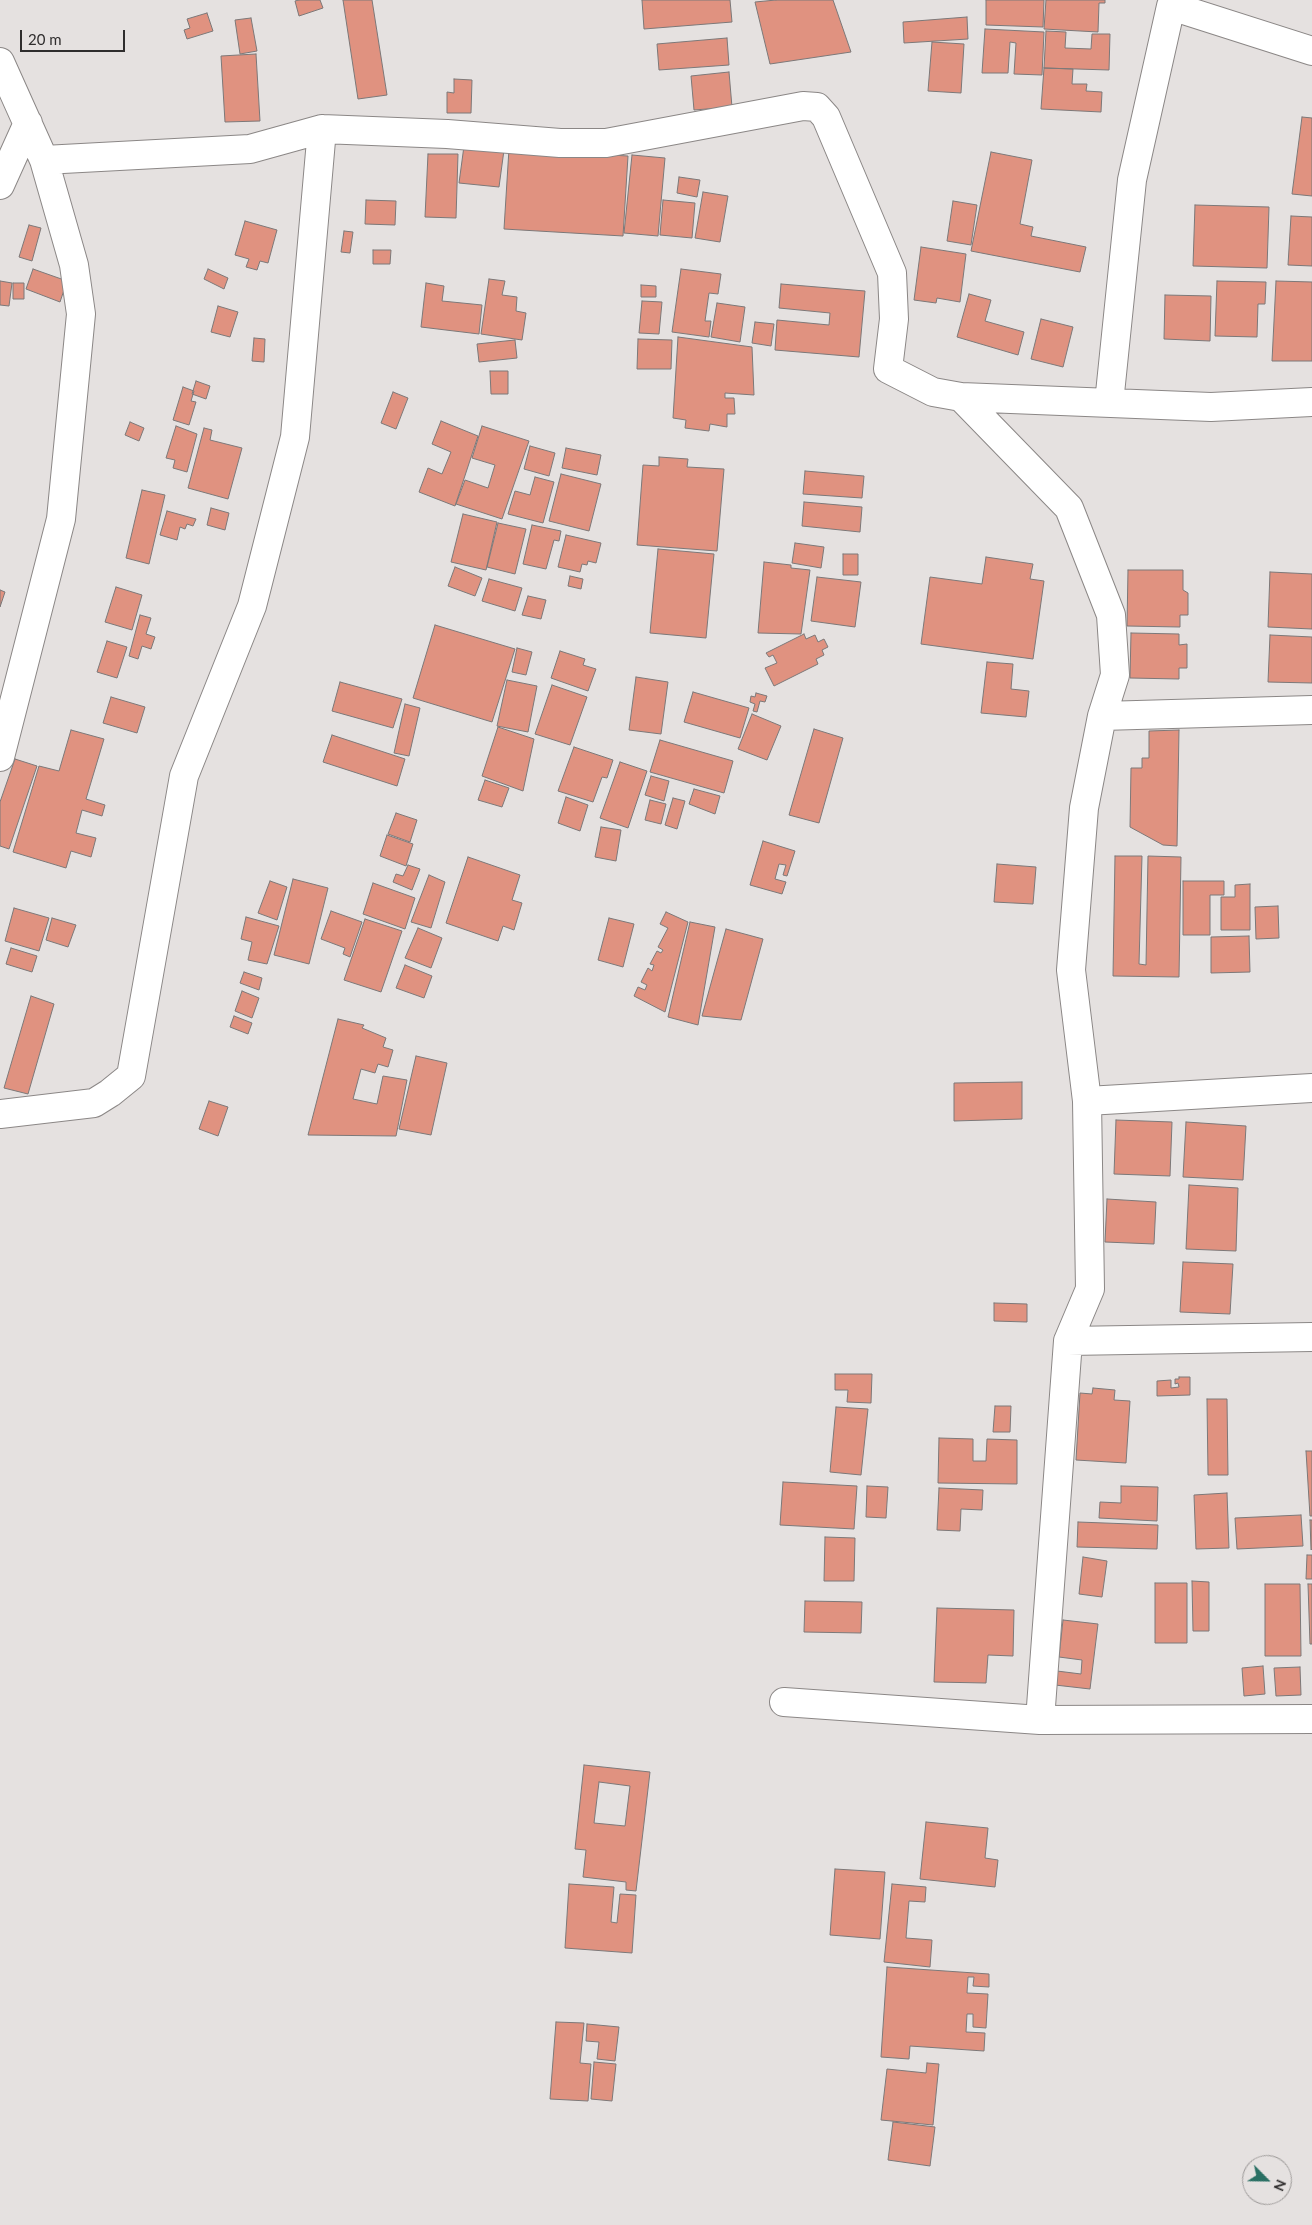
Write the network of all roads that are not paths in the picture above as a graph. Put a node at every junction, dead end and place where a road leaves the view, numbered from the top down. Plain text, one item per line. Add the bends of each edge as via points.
1 (1312, 50) edge
2 (0, 62) edge
3 (28, 123) junction
4 (322, 129) junction
5 (44, 160) junction
6 (0, 185) edge
7 (961, 398) junction
8 (1312, 402) edge
9 (1109, 403) junction
10 (1312, 710) edge
11 (5, 716) edge
12 (1102, 716) junction
13 (0, 757) edge
14 (1312, 1088) edge
15 (1087, 1101) junction
16 (0, 1114) edge
17 (1312, 1337) edge
18 (1068, 1341) junction
19 (784, 1702) dead end
20 (1312, 1719) edge
21 (1040, 1720) junction

1 - 9 street via 1171,6 1132,180
2 - 3 street
3 - 5 street
3 - 6 street
4 - 5 street via 250,149
4 - 7 street via 606,144 802,106 817,107 826,117 892,274 894,319 888,368 933,392
4 - 16 street via 295,437 252,606 184,776 131,1076 94,1103
5 - 11 street via 74,265 81,314 61,519
7 - 9 street
7 - 12 street via 1070,508 1112,615 1115,675
8 - 9 street via 1212,407
10 - 12 street
11 - 13 street
12 - 15 street via 1084,808 1071,970
14 - 15 street
15 - 18 street via 1090,1289
17 - 18 street
18 - 21 street
19 - 21 street
20 - 21 street

